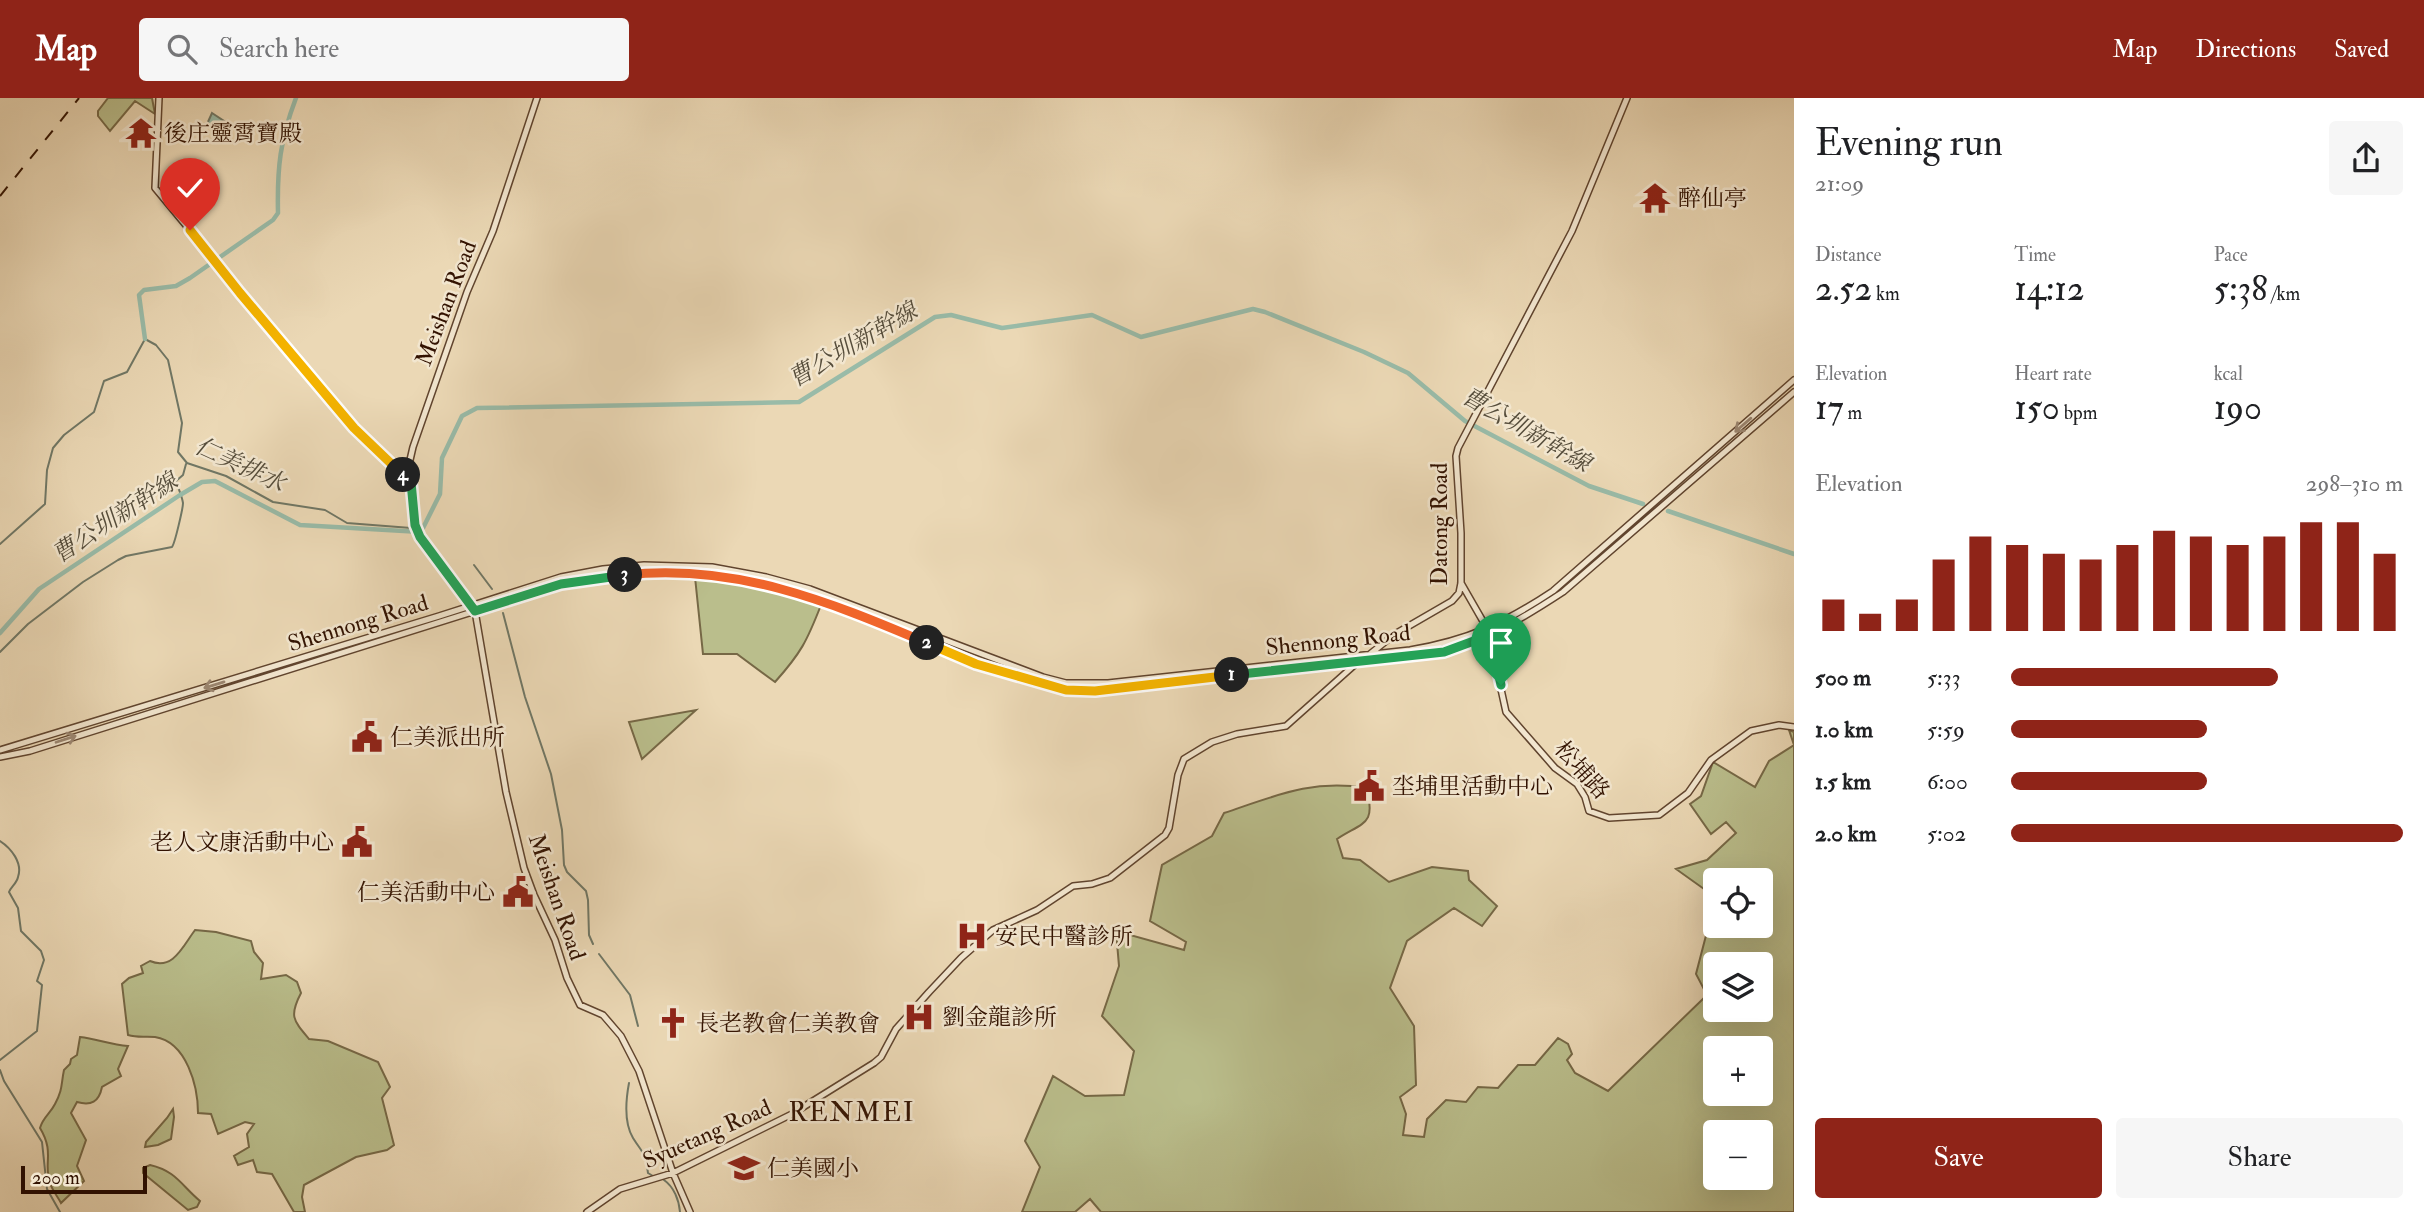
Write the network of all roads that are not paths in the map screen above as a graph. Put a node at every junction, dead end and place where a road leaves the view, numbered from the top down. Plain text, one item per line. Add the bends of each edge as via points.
1 (159, 98) edge
2 (537, 98) edge
3 (1627, 98) edge
4 (1794, 380) edge
5 (1794, 392) edge
6 (411, 482) junction
7 (1461, 583) junction
8 (473, 608) junction
9 (1489, 633) junction
10 (1371, 653) junction
11 (1360, 661) junction
12 (1794, 727) edge
13 (0, 750) edge
14 (0, 757) edge
15 (1021, 917) joint
16 (673, 1173) junction
17 (587, 1212) edge
18 (690, 1212) edge

1 - 6 street via 155,188 354,428
2 - 6 street, Meishan Road via 413,447
3 - 7 street, Datong Road via 1572,231 1456,456
4 -> 9 street, Shennong Road via 1553,591
5 - 9 street, Shennong Road via 1563,592 1529,615
6 - 8 street, Meishan Road via 420,537
7 - 9 street, 松埔路
7 - 10 street, Datong Road via 1452,601
8 - 10 street, Shennong Road via 561,577 644,565 684,565 741,572 810,589 1066,683 1108,683
8 - 11 street, Shennong Road via 561,584 683,573 739,578 807,595 976,664 1066,690 1095,691
8 -> 13 street, Shennong Road
14 -> 8 street, Shennong Road
8 - 16 street, Meishan Road via 524,868 580,1005 598,1011 612,1025 639,1071
9 - 10 street, Shennong Road via 1443,645
9 - 11 street, Shennong Road via 1444,652
9 - 12 street, 松埔路 via 1509,717 1555,768 1577,784 1589,811 1609,818 1659,815 1688,793 1711,760 1751,731 1779,724
10 - 11 street, Datong Road
11 - 15 street, Datong Road via 1286,726 1212,741 1184,759 1165,835 1110,878 1073,886
15 - 16 street, Syuetang Road via 993,930 961,958 896,1029 874,1062 792,1114
16 - 17 street, Syuetang Road via 620,1189
16 - 18 street, Meishan Road

